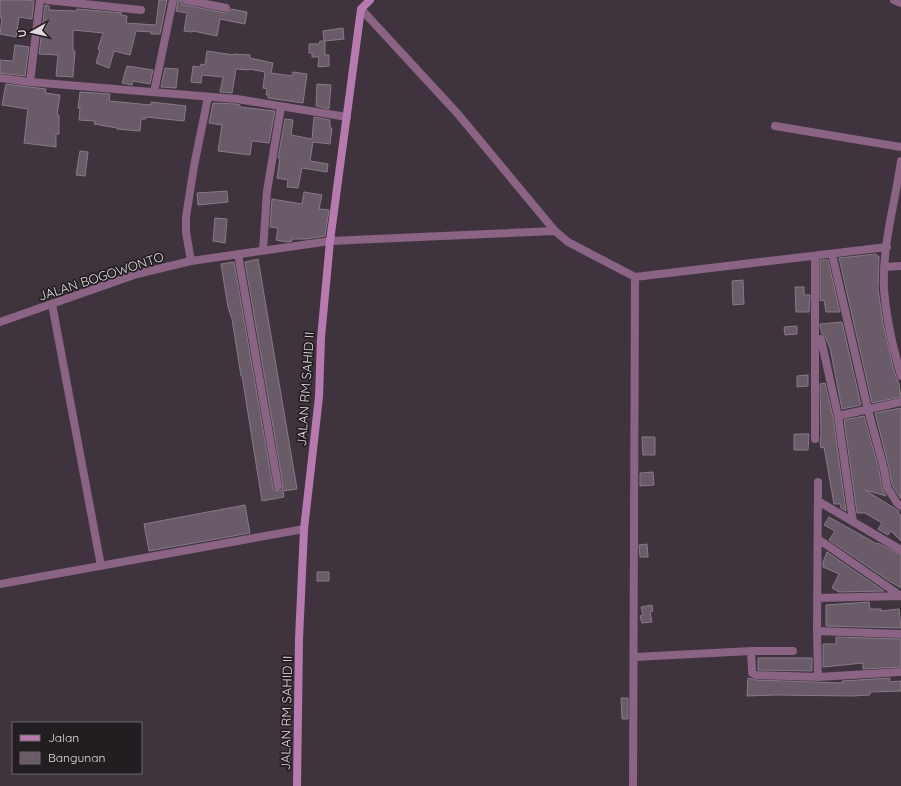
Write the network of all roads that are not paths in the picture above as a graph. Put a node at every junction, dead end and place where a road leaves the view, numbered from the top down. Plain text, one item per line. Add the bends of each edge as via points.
1 (40, 0) edge
2 (47, 0) edge
3 (174, 0) edge
4 (186, 0) edge
5 (370, 0) edge
6 (894, 0) edge
7 (901, 3) edge
8 (226, 8) dead end
9 (361, 9) junction
10 (141, 10) dead end
11 (0, 78) edge
12 (30, 82) junction
13 (154, 92) junction
14 (208, 97) junction
15 (280, 107) junction
16 (347, 117) junction
17 (775, 126) dead end
18 (901, 147) edge
19 (901, 161) edge
20 (899, 182) edge
21 (555, 230) junction
22 (330, 241) junction
23 (887, 247) junction
24 (262, 250) junction
25 (238, 254) junction
26 (832, 254) junction
27 (814, 256) junction
28 (191, 261) junction
29 (901, 266) edge
30 (884, 267) junction
31 (635, 277) junction
32 (52, 304) junction
33 (0, 322) edge
34 (821, 339) dead end
35 (897, 348) edge
36 (901, 376) edge
37 (901, 402) edge
38 (868, 410) junction
39 (838, 416) junction
40 (815, 439) dead end
41 (818, 482) dead end
42 (278, 486) dead end
43 (818, 501) junction
44 (901, 506) edge
45 (853, 522) junction
46 (304, 528) junction
47 (818, 538) junction
48 (901, 550) edge
49 (101, 566) junction
50 (0, 583) edge
51 (901, 596) edge
52 (817, 598) junction
53 (817, 631) junction
54 (901, 634) edge
55 (751, 651) junction
56 (793, 651) dead end
57 (635, 657) junction
58 (901, 672) edge
59 (818, 677) junction
60 (297, 786) edge
61 (633, 786) edge

1 - 12 street
2 - 10 street
3 - 13 street
4 - 8 street
5 - 9 street
6 - 7 street
9 - 16 street, JALAN RM SAHID II
9 - 21 street via 457,113
11 - 12 street
12 - 13 street
13 - 14 street
14 - 15 street via 237,99
14 - 28 street via 186,217
15 - 16 street
15 - 24 street via 267,191
16 - 22 street, JALAN RM SAHID II
17 - 18 street
19 - 20 street
20 - 23 street
21 - 22 street, JALAN BOGOWONTO
21 - 31 street via 568,242
22 - 24 street, JALAN BOGOWONTO
22 - 46 street, JALAN RM SAHID II via 321,338 319,397
23 - 26 street
23 - 30 street
24 - 25 street, JALAN BOGOWONTO
25 - 28 street, JALAN BOGOWONTO
25 - 42 street
26 - 27 street
26 - 38 street
27 - 31 street
27 - 40 street
28 - 32 street, JALAN BOGOWONTO via 137,274
29 - 30 street
30 - 35 street via 884,290
31 - 57 street
32 - 33 street, JALAN BOGOWONTO
32 - 49 street
34 - 39 street
35 - 36 street
37 - 38 street
38 - 39 street
38 - 44 street via 887,487
39 - 45 street
41 - 43 street
43 - 45 street
43 - 47 street
45 - 48 street
46 - 49 street
46 - 60 street, JALAN RM SAHID II
47 - 51 street
47 - 52 street
49 - 50 street
51 - 52 street
52 - 53 street
53 - 54 street
53 - 59 street
55 - 56 street
55 - 57 street
55 - 59 street via 752,673 756,676
57 - 61 street
58 - 59 street

